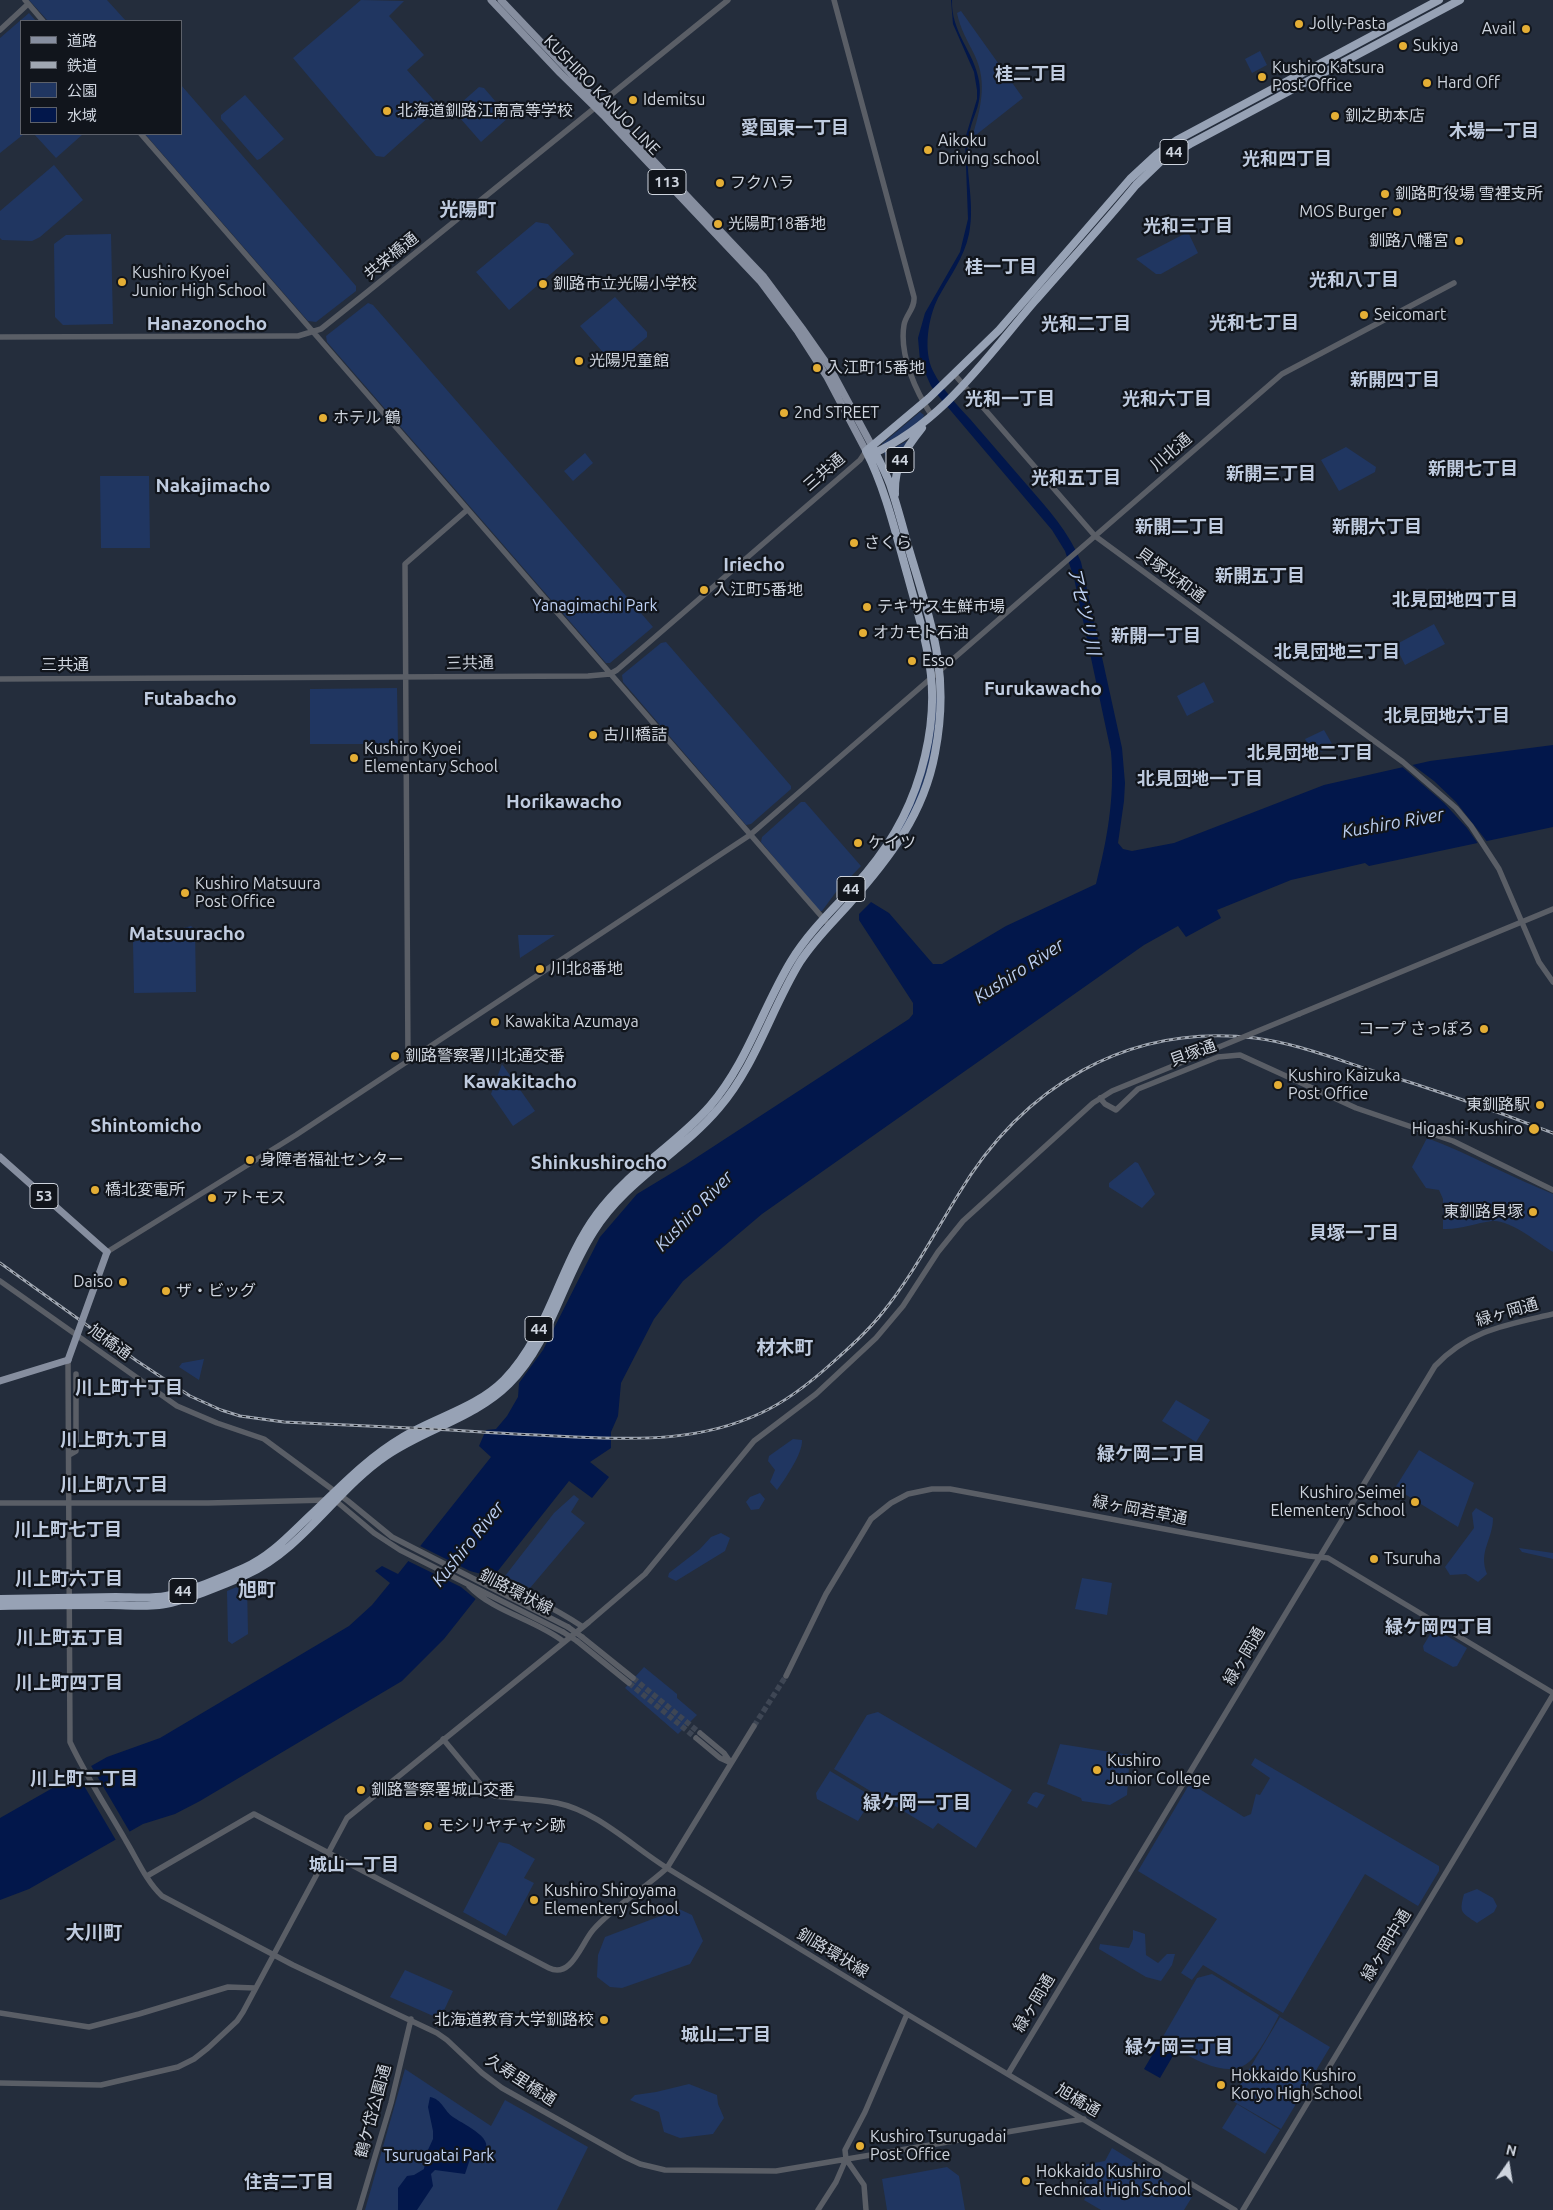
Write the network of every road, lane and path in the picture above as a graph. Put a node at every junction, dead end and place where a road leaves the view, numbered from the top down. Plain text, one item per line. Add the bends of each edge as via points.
1 (491, 0) edge
2 (501, 0) edge
3 (728, 0) edge
4 (834, 0) edge
5 (1439, 0) edge
6 (1460, 0) edge
7 (26, 2) edge
8 (42, 20) edge
9 (0, 30) edge
10 (598, 106) junction
11 (142, 135) edge
12 (1454, 283) dead end
13 (313, 333) junction
14 (0, 337) edge
15 (954, 374) junction
16 (963, 384) junction
17 (926, 400) junction
18 (930, 418) junction
19 (870, 451) junction
20 (896, 507) junction
21 (468, 510) junction
22 (1095, 536) junction
23 (940, 671) junction
24 (610, 674) junction
25 (405, 677) junction
26 (932, 679) junction
27 (0, 680) edge
28 (750, 835) junction
29 (1553, 909) edge
30 (826, 922) junction
31 (1521, 922) junction
32 (1553, 982) edge
33 (408, 1061) junction
34 (1100, 1098) junction
35 (0, 1157) edge
36 (1553, 1190) edge
37 (107, 1252) junction
38 (0, 1281) edge
39 (1553, 1314) edge
40 (68, 1360) junction
41 (76, 1374) dead end
42 (0, 1381) edge
43 (69, 1456) junction
44 (337, 1496) junction
45 (326, 1500) junction
46 (0, 1503) edge
47 (69, 1504) junction
48 (1320, 1556) junction
49 (467, 1583) junction
50 (494, 1589) junction
51 (0, 1599) edge
52 (68, 1602) junction
53 (0, 1606) edge
54 (583, 1627) junction
55 (564, 1642) junction
56 (786, 1676) tunnel mouth
57 (631, 1680) tunnel mouth
58 (1553, 1694) edge
59 (754, 1726) tunnel mouth
60 (698, 1736) tunnel mouth
61 (443, 1739) junction
62 (731, 1763) junction
63 (328, 1852) junction
64 (666, 1868) junction
65 (147, 1876) junction
66 (273, 1955) junction
67 (255, 1988) junction
68 (0, 2014) edge
69 (906, 2014) junction
70 (411, 2020) junction
71 (1008, 2074) junction
72 (0, 2083) edge
73 (1084, 2119) junction
74 (846, 2159) junction
75 (1227, 2208) edge
76 (359, 2210) edge
77 (818, 2210) edge
78 (866, 2210) edge
79 (1235, 2210) edge
80 (1242, 2210) edge

1 - 10 main road, KUSHIRO KANJO LINE / 113
2 - 10 main road, KUSHIRO KANJO LINE / 113
3 - 10 street, 共栄橋通
4 - 17 street via 914,296 914,304 904,323 904,345 907,360
5 - 15 highway, 44 via 1245,102 1157,154 1130,179 999,330
6 - 16 highway, 44 via 1161,161 1136,185
7 - 8 street
7 - 9 street
10 - 13 street, 共栄橋通
10 - 19 main road, KUSHIRO KANJO LINE / 113 via 764,277 830,368
11 - 13 street
12 - 22 street, 川北通 via 1282,374
13 - 14 street via 288,336
13 - 21 street
15 - 16 street, 貝塚光和通
15 - 17 highway, 44
16 - 18 highway, 44
16 - 22 street, 貝塚光和通
17 - 18 street
17 - 19 highway, 44
18 - 19 highway, 44
18 - 20 highway, 44 via 901,458 896,478
19 - 20 highway, 44 via 886,475
19 - 24 street, 三共通
19 - 26 highway, 44 via 924,633
20 - 23 highway, 44 via 928,609
21 - 24 street
21 - 25 street via 405,564
22 - 23 street, 川北通
22 - 31 street, 貝塚光和通 via 1403,762 1456,808 1499,869
23 - 26 street, 川北通
23 - 30 highway, 44 via 940,722 922,798 891,855
24 - 25 street, 三共通
24 - 28 street
25 - 27 street, 三共通
25 - 33 street
26 - 28 street, 川北通
26 - 30 highway, 44 via 928,740 920,778 910,803 882,852
28 - 30 street
28 - 33 street, 川北通
29 - 31 street
30 - 44 highway, 44 via 799,964 732,1092 694,1134 621,1195 592,1233 541,1340 519,1374 488,1402 383,1458
31 - 32 street via 1539,962
31 - 34 street, bridge
33 - 37 street, 川北通
34 - 36 street, 貝塚通 via 1116,1110 1138,1089 1218,1057 1240,1055 1356,1108 1453,1141
34 - 54 street via 963,1221 889,1325 816,1394 754,1441 645,1574
35 - 37 main road, 53
37 - 40 main road, bridge
38 - 44 street, 旭橋通 via 164,1398 204,1419 264,1439
39 - 48 street, 緑ヶ岡通 via 1485,1331 1444,1356
40 - 42 main road
40 - 43 street
41 - 43 street via 76,1451
43 - 47 street
44 - 45 highway, 44
44 - 49 street, 釧路環状線 via 374,1533 400,1550
44 - 50 street, 釧路環状線 via 405,1544
44 - 52 highway, 44 via 279,1555 243,1576 166,1604
45 - 47 street
45 - 52 highway, 44 via 275,1549 230,1573 166,1596
46 - 47 street
47 - 52 street
48 - 56 street, 緑ヶ岡若草通 via 958,1490 918,1491 898,1498 871,1519 826,1594
48 - 58 street, 緑ヶ岡若草通
48 - 71 street, 緑ヶ岡通
49 - 50 street, 釧路環状線
49 - 55 street via 486,1600
50 - 54 street via 560,1613
50 - 57 street, 釧路環状線, bridge via 565,1629
51 - 52 highway, 44
52 - 53 highway, 44
52 - 65 street, 久寿里橋通 via 70,1742
54 - 55 street
55 - 61 street
58 - 80 street, 緑ヶ岡中通
59 - 62 street
60 - 62 street via 724,1753
61 - 63 street via 347,1818
61 - 64 street, 釧路環状線 via 487,1792 495,1796 570,1807 620,1835
62 - 64 street
63 - 64 street via 558,1972 568,1968 582,1943 607,1916
63 - 65 street via 254,1814
63 - 66 street
64 - 69 street, 釧路環状線
65 - 66 street, 久寿里橋通 via 162,1896
66 - 67 street
66 - 70 street, 久寿里橋通
67 - 68 street via 228,1987 89,2027
67 - 72 street via 237,2021 194,2059 178,2067 101,2086
69 - 71 street, 旭橋通
69 - 74 street via 865,2112 845,2150
70 - 74 street, 久寿里橋通 via 448,2040 502,2088 640,2164 665,2170 776,2171
70 - 76 street, 鶴ケ岱公園通
71 - 73 street, 旭橋通
73 - 74 street, 久寿里橋通
73 - 75 street, 旭橋通
74 - 77 street
74 - 78 street via 864,2185
75 - 79 street, 旭橋通

